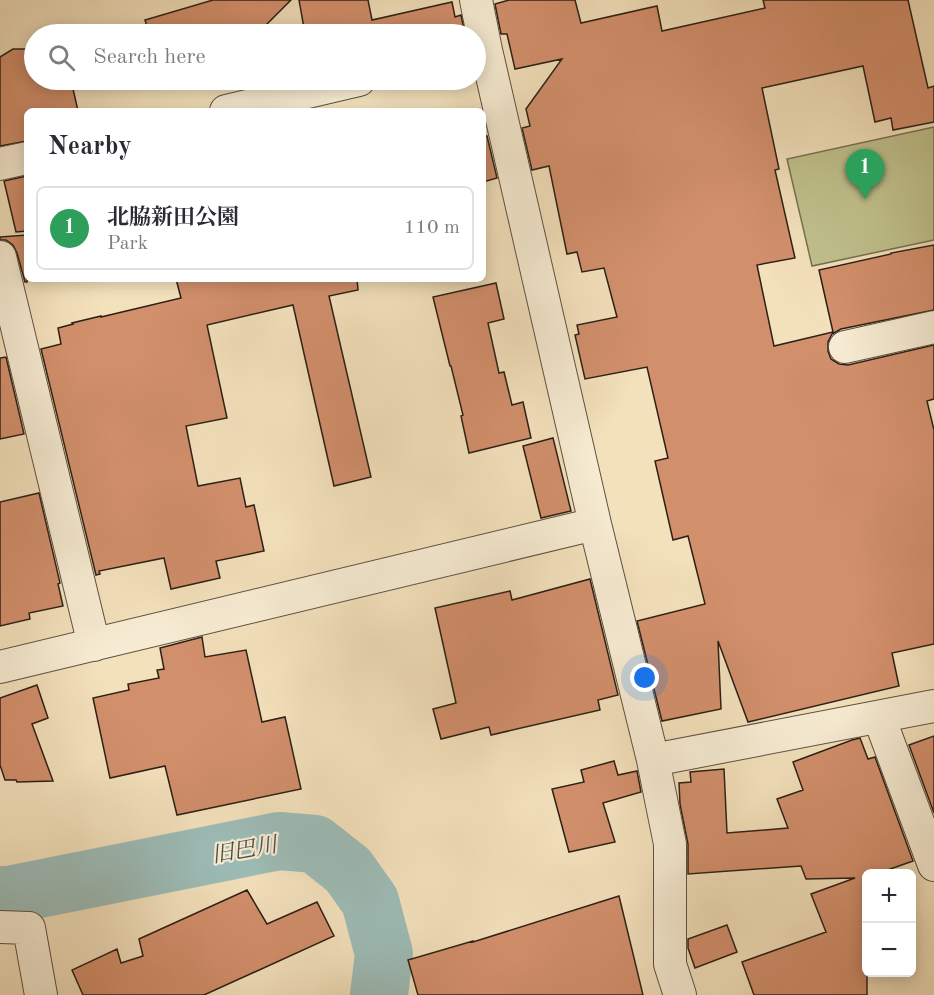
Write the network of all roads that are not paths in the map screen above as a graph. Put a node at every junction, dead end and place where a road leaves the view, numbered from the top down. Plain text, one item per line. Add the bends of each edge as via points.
1 (476, 0) edge
2 (478, 24) edge
3 (486, 72) edge
4 (316, 90) edge
5 (239, 108) edge
6 (24, 159) edge
7 (0, 164) edge
8 (0, 257) edge
9 (934, 327) edge
10 (845, 347) dead end
11 (595, 524) junction
12 (94, 645) junction
13 (0, 667) edge
14 (934, 706) edge
15 (879, 717) junction
16 (653, 760) junction
17 (934, 865) edge
18 (0, 927) edge
19 (41, 995) edge
20 (680, 995) edge

1 - 2 street
3 - 11 street
4 - 5 street
6 - 7 street
8 - 12 street
9 - 10 street
11 - 12 street
11 - 16 street
12 - 13 street
14 - 15 street
15 - 16 street
15 - 17 street
16 - 20 street via 670,844 670,964
18 - 19 street via 29,928

